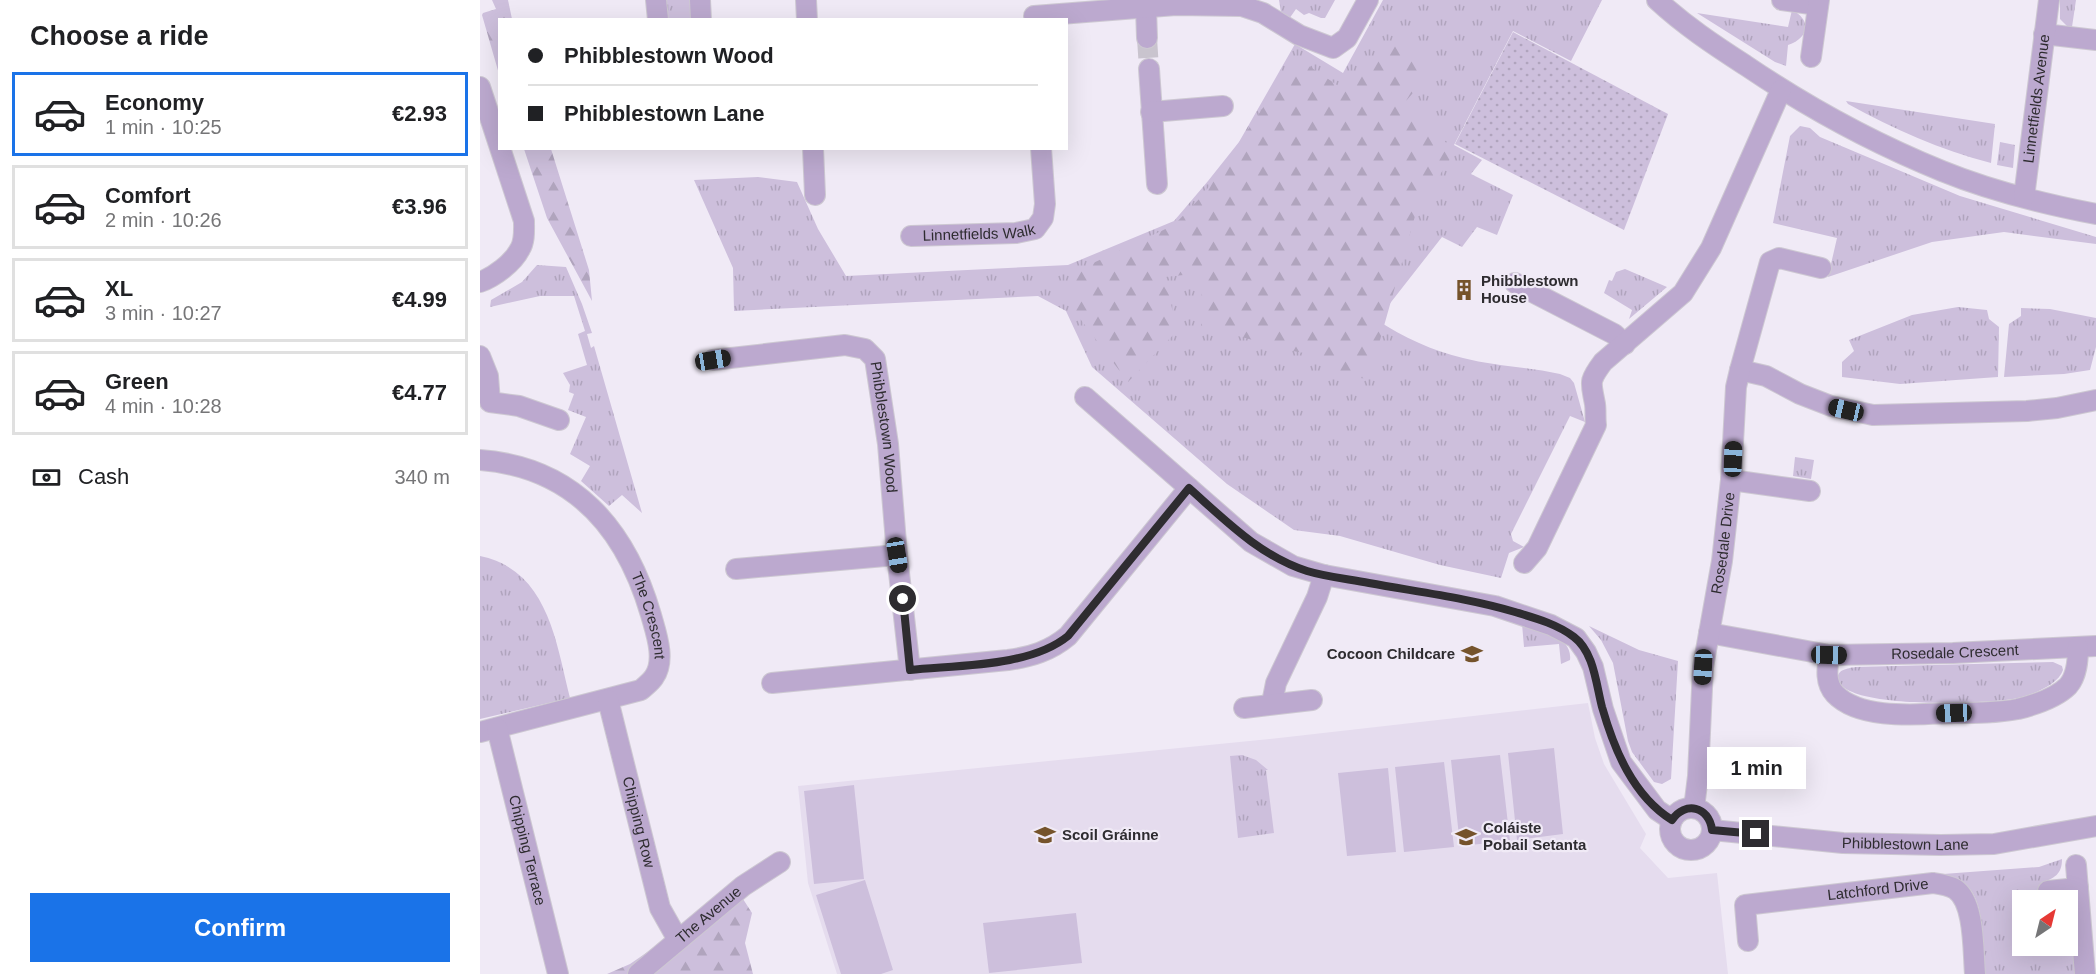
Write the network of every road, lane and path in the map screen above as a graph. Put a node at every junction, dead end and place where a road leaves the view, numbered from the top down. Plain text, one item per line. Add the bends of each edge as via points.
1 (656, 0) edge
2 (700, 0) edge
3 (806, 0) edge
4 (1368, 0) edge
5 (1657, 0) edge
6 (1782, 0) edge
7 (2049, 0) edge
8 (1818, 2) edge
9 (1265, 7) edge
10 (1146, 8) junction
11 (1033, 12) edge
12 (658, 18) edge
13 (701, 18) edge
14 (807, 18) edge
15 (2044, 34) junction
16 (1147, 38) tunnel mouth
17 (2096, 40) edge
18 (1811, 57) dead end
19 (1149, 69) tunnel mouth
20 (480, 87) edge
21 (1781, 90) junction
22 (1222, 106) dead end
23 (1151, 112) junction
24 (498, 142) edge
25 (501, 150) edge
26 (813, 150) edge
27 (1041, 150) edge
28 (1157, 184) dead end
29 (815, 195) dead end
30 (2024, 197) junction
31 (2096, 214) edge
32 (911, 236) dead end
33 (1821, 268) dead end
34 (480, 282) edge
35 (1515, 283) dead end
36 (1625, 344) junction
37 (480, 356) edge
38 (713, 360) dead end
39 (1740, 370) junction
40 (1084, 397) dead end
41 (2096, 400) edge
42 (485, 403) edge
43 (559, 420) dead end
44 (480, 459) edge
45 (1731, 480) junction
46 (1189, 488) junction
47 (1810, 491) dead end
48 (897, 555) junction
49 (1524, 563) dead end
50 (736, 569) dead end
51 (1324, 575) junction
52 (1709, 633) junction
53 (2087, 647) edge
54 (1829, 655) junction
55 (910, 670) junction
56 (772, 682) dead end
57 (608, 700) junction
58 (1312, 700) dead end
59 (1274, 704) junction
60 (1244, 708) dead end
61 (489, 730) edge
62 (1694, 808) junction
63 (1672, 820) junction
64 (2096, 826) edge
65 (1712, 830) junction
66 (780, 862) dead end
67 (2076, 865) dead end
68 (2078, 888) junction
69 (2058, 890) edge
70 (678, 940) junction
71 (1748, 941) dead end
72 (558, 974) edge
73 (638, 974) edge
74 (1975, 974) edge
75 (2085, 974) edge

1 - 12 street
2 - 13 street
3 - 14 street
4 - 9 street via 1353,29 1333,48 1299,35
5 - 21 street via 1695,32
6 - 8 street
7 - 15 street, Linnetfields Avenue
8 - 18 street
9 - 10 street via 1210,4
10 - 11 street
10 - 16 street
15 - 17 street
15 - 30 street, Linnetfields Avenue
19 - 23 street
20 - 24 street
21 - 30 street via 1853,130 1942,171
21 - 36 street via 1711,248 1693,279 1683,293
22 - 23 street
23 - 28 street
25 - 34 street via 524,221 524,237 509,261
26 - 29 street
27 - 32 street, Linnetfields Walk via 1045,204 1043,218 1035,229
30 - 31 street
33 - 39 street, Rosedale Drive via 1779,258 1770,262
35 - 36 street via 1614,334
36 - 49 street via 1594,374 1590,387 1596,425 1537,548
37 - 42 street via 488,376
38 - 48 street, Phibblestown Wood via 845,345 871,353 877,365 888,444
39 - 41 street via 1766,376 1831,406 1873,415 2027,411
39 - 45 street, Rosedale Drive
40 - 46 street
42 - 43 street via 519,406
44 - 57 street, The Crescent via 536,472 564,486 602,518 631,560 658,640 659,662 655,677 641,690
45 - 47 street
45 - 52 street, Rosedale Drive
46 - 51 street via 1251,542 1293,566
46 - 55 street via 1059,644 1027,657
48 - 50 street
48 - 55 street, Phibblestown Wood
51 - 59 street via 1276,682
51 - 63 street via 1495,606 1576,638 1593,667 1621,762 1656,810
52 - 54 street, Rosedale Crescent
52 - 62 street, Rosedale Drive via 1703,667
53 - 54 street, Rosedale Crescent
53 - 54 street, Rosedale Crescent via 2069,685 2050,698 1999,712 1908,715 1851,705 1835,694 1828,683
55 - 56 street
57 - 61 street, The Crescent
57 - 70 street, Chipping Row via 660,908
58 - 59 street
59 - 60 street
61 - 72 street, Chipping Terrace
62 - 63 street via 1681,810
62 - 65 street via 1705,813
63 - 65 street via 1672,838 1688,849 1701,847
64 - 65 street, Phibblestown Lane via 1994,844 1941,845 1842,843
66 - 70 street, The Avenue via 743,886
67 - 68 street
68 - 69 street
68 - 75 street
70 - 73 street, The Avenue
71 - 74 street, Latchford Drive via 1745,905 1933,883 1955,889 1967,904

